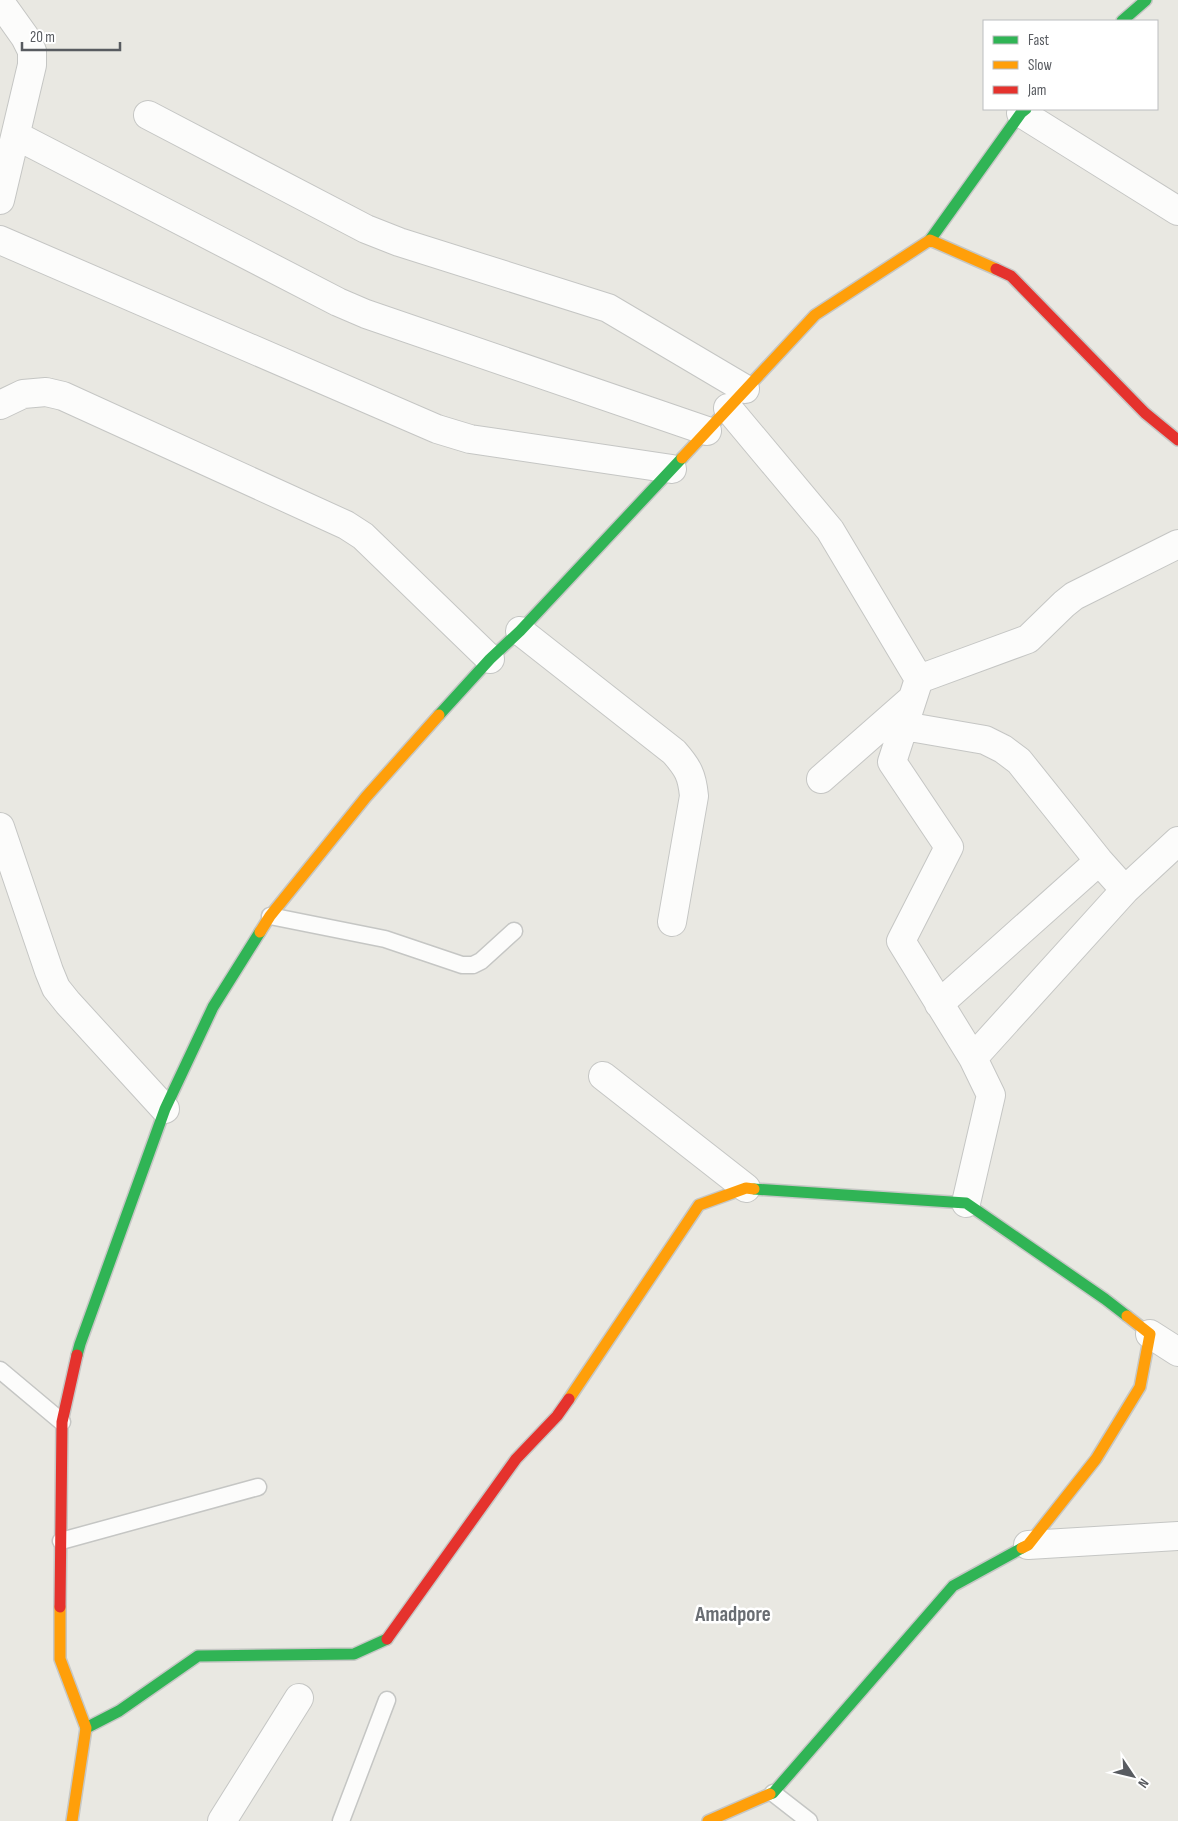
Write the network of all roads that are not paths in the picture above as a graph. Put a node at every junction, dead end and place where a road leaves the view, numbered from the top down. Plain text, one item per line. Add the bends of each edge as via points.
1 (1146, 0) edge
2 (0, 2) edge
3 (1123, 20) edge
4 (1023, 111) edge
5 (148, 115) dead end
6 (17, 136) junction
7 (0, 200) edge
8 (1178, 211) edge
9 (0, 240) edge
10 (930, 240) junction
11 (737, 398) junction
12 (0, 405) edge
13 (707, 431) junction
14 (1178, 440) edge
15 (672, 469) junction
16 (1178, 544) edge
17 (520, 631) junction
18 (490, 660) junction
19 (915, 689) junction
20 (904, 726) junction
21 (821, 779) dead end
22 (0, 827) edge
23 (1178, 841) edge
24 (1099, 861) junction
25 (1125, 890) junction
26 (270, 916) junction
27 (672, 922) dead end
28 (514, 931) dead end
29 (939, 1004) junction
30 (973, 1058) junction
31 (603, 1076) dead end
32 (165, 1108) junction
33 (746, 1188) junction
34 (966, 1203) junction
35 (1150, 1334) junction
36 (1178, 1352) edge
37 (0, 1370) edge
38 (62, 1422) junction
39 (258, 1487) dead end
40 (1178, 1536) edge
41 (61, 1541) junction
42 (1028, 1545) junction
43 (299, 1698) dead end
44 (387, 1700) dead end
45 (86, 1728) junction
46 (773, 1792) junction
47 (72, 1821) edge
48 (222, 1821) edge
49 (341, 1821) edge
50 (708, 1821) edge
51 (810, 1821) edge

1 - 3 street
2 - 6 street via 32,51
4 - 8 street
4 - 10 street
5 - 11 street via 366,229 608,308
6 - 7 street
6 - 13 street via 366,314
9 - 15 street via 437,429 470,439
10 - 11 street via 815,315
10 - 14 street via 1011,276 1145,414
11 - 13 street
11 - 19 street via 830,530
12 - 18 street via 22,394 46,392 62,396 346,525 363,536
13 - 15 street
15 - 17 street
16 - 19 street via 1074,596 1028,639
17 - 18 street
17 - 27 street via 674,752 687,766 694,796
18 - 26 street via 366,797
19 - 20 street
19 - 21 street
20 - 24 street via 985,740 1003,749 1019,761
20 - 29 street via 892,762 949,847 901,941
22 - 32 street via 56,988
23 - 25 street
24 - 25 street
24 - 29 street
25 - 30 street
26 - 28 lane via 385,939 473,965
26 - 32 street via 212,1007
29 - 30 street
30 - 34 street via 991,1095
31 - 33 street
32 - 38 street via 80,1344
33 - 34 street
33 - 45 street via 699,1205 557,1416 516,1459 388,1639 354,1654 198,1656 119,1711
34 - 35 street
35 - 36 street
35 - 42 street via 1140,1387 1096,1459
37 - 38 lane
38 - 41 street
39 - 41 lane
40 - 42 street
41 - 45 street via 60,1659
42 - 46 street via 953,1586
43 - 48 street
44 - 49 lane
45 - 47 street
46 - 50 street
46 - 51 lane

